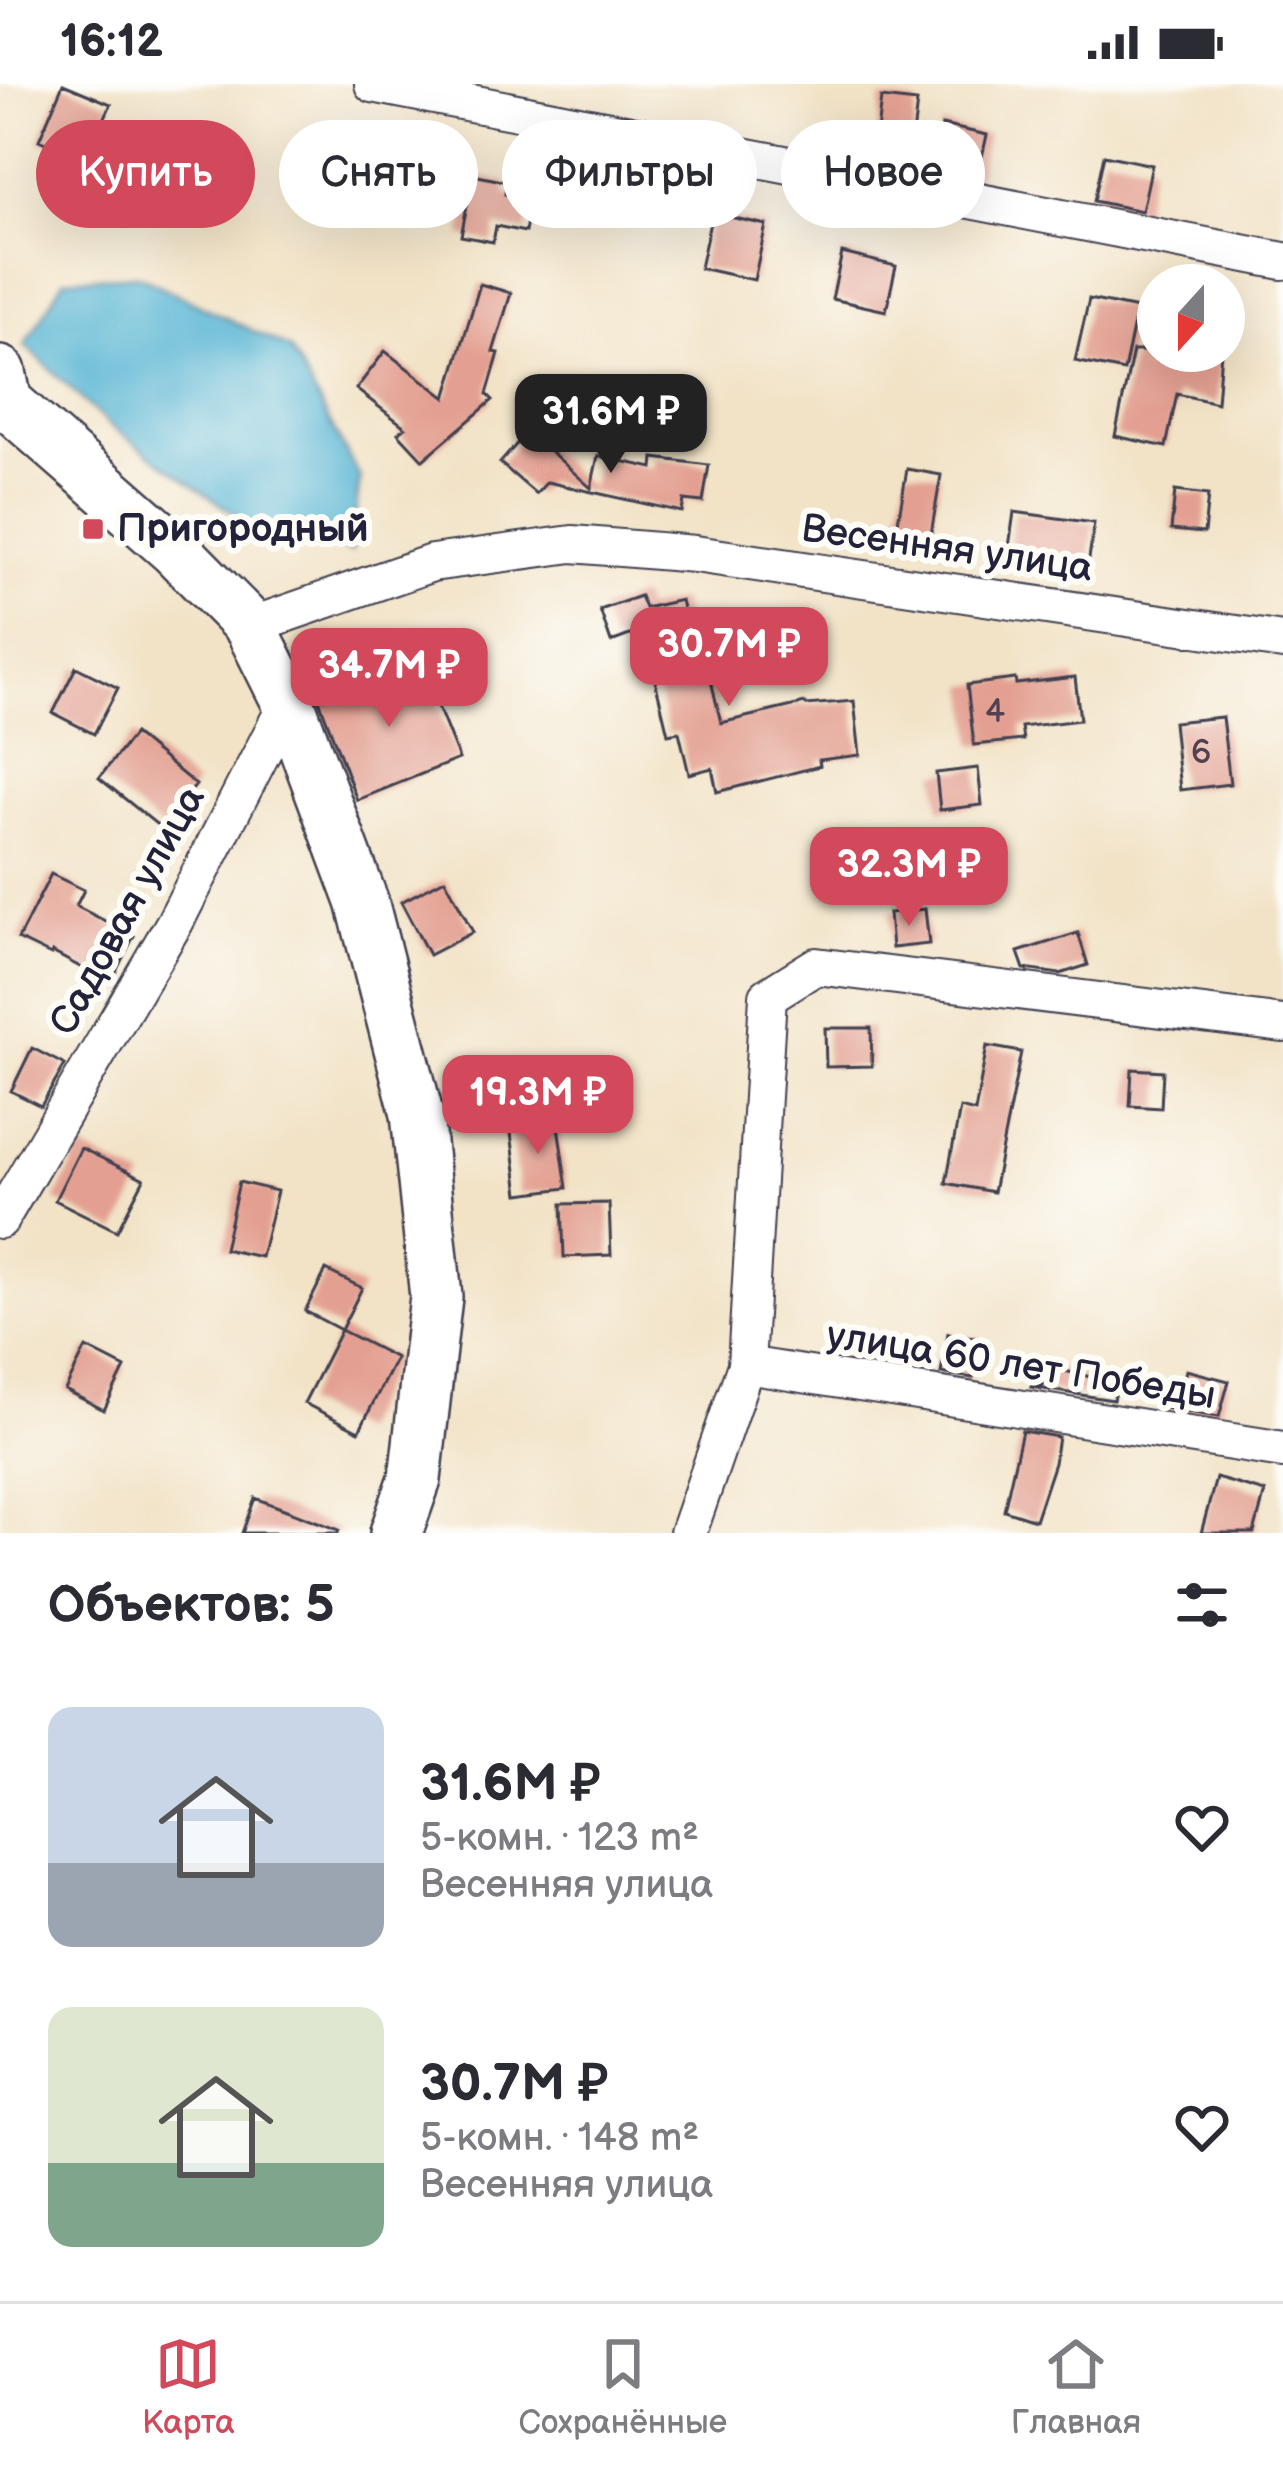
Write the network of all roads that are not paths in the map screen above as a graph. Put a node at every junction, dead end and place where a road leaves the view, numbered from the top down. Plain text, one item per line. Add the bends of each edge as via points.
1 (373, 84) edge
2 (1283, 261) edge
3 (2, 397) edge
4 (250, 626) junction
5 (1283, 641) edge
6 (288, 702) junction
7 (1283, 1024) edge
8 (0, 1220) edge
9 (746, 1365) junction
10 (1283, 1450) edge
11 (396, 1533) edge
12 (688, 1533) edge

1 - 2 street
3 - 4 street
4 - 5 street, Весенняя улица via 432,563 572,544 695,554
4 - 6 street
6 - 8 street, Садовая улица via 175,922
6 - 11 street via 362,901 417,1114 436,1297 415,1478
7 - 9 street via 816,966 769,996
9 - 10 street, улица 60 лет Победы
9 - 12 street

